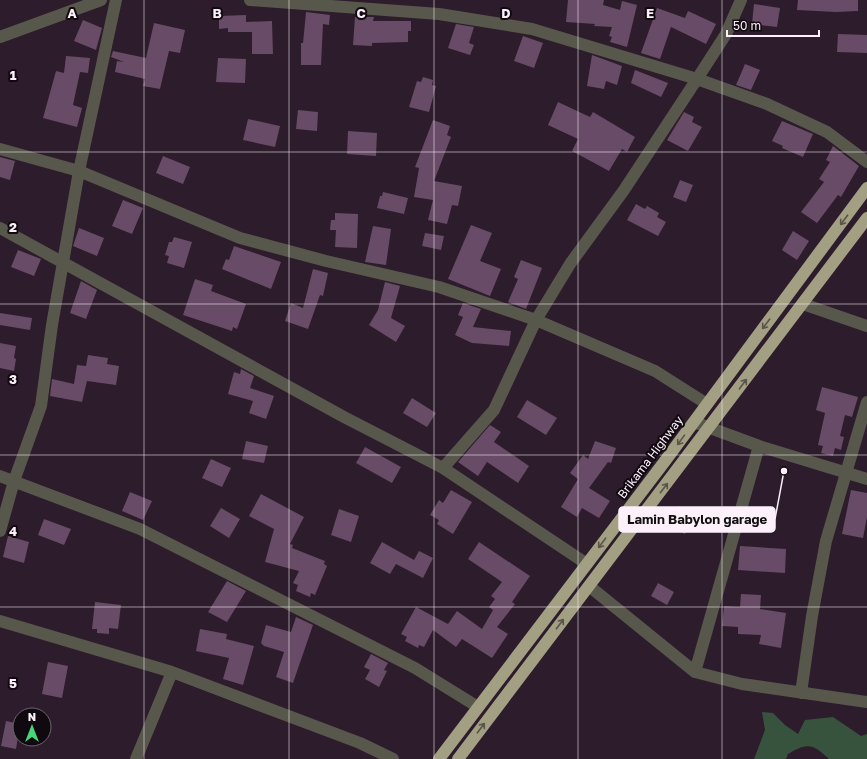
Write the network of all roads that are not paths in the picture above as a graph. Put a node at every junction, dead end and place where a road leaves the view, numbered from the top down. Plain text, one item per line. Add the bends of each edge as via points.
1 (101, 0) edge
2 (116, 0) edge
3 (250, 0) edge
4 (741, 0) edge
5 (70, 5) edge
6 (0, 37) edge
7 (697, 79) junction
8 (0, 148) edge
9 (867, 162) edge
10 (79, 171) junction
11 (867, 188) edge
12 (867, 218) edge
13 (0, 228) edge
14 (64, 263) junction
15 (803, 304) junction
16 (536, 320) junction
17 (867, 326) edge
18 (867, 402) edge
19 (707, 404) junction
20 (694, 422) junction
21 (710, 427) junction
22 (759, 446) junction
23 (665, 461) junction
24 (443, 468) junction
25 (678, 470) junction
26 (847, 474) junction
27 (0, 476) edge
28 (867, 479) edge
29 (14, 481) junction
30 (0, 531) edge
31 (587, 564) junction
32 (589, 586) junction
33 (0, 621) edge
34 (172, 672) junction
35 (695, 672) junction
36 (801, 693) junction
37 (867, 702) edge
38 (478, 707) junction
39 (136, 759) edge
40 (393, 759) edge
41 (439, 759) edge
42 (458, 759) edge

1 - 5 street
2 - 10 street
3 - 7 street via 439,14 532,29
4 - 7 street via 726,34
5 - 6 street
7 - 9 street via 767,104 827,132
7 - 16 street via 624,190 570,264
8 - 10 street
10 - 14 street
10 - 16 street via 240,238 440,287
11 -> 19 highway, Brikama Highway
12 - 15 highway
13 - 14 street
14 - 24 street via 344,417
14 - 29 street via 52,325 41,406
15 - 17 street
21 -> 15 highway
16 - 19 street via 654,371
16 - 24 street via 494,410
18 - 26 street
19 - 20 highway, Brikama Highway
20 - 21 street
20 -> 23 highway, Brikama Highway
21 - 22 street
21 - 25 highway
22 - 26 street
22 - 35 street
23 - 25 highway
23 -> 31 highway, Brikama Highway
24 - 31 street
32 -> 25 highway
26 - 28 street
26 - 36 street via 826,541
27 - 29 street
29 - 30 street
29 - 38 street via 140,529 415,668
31 - 38 highway, Brikama Highway
32 - 35 street
42 -> 32 highway
33 - 34 street
34 - 39 street
34 - 40 street via 360,743
35 - 36 street via 742,684
36 - 37 street
38 - 41 highway, Brikama Highway

